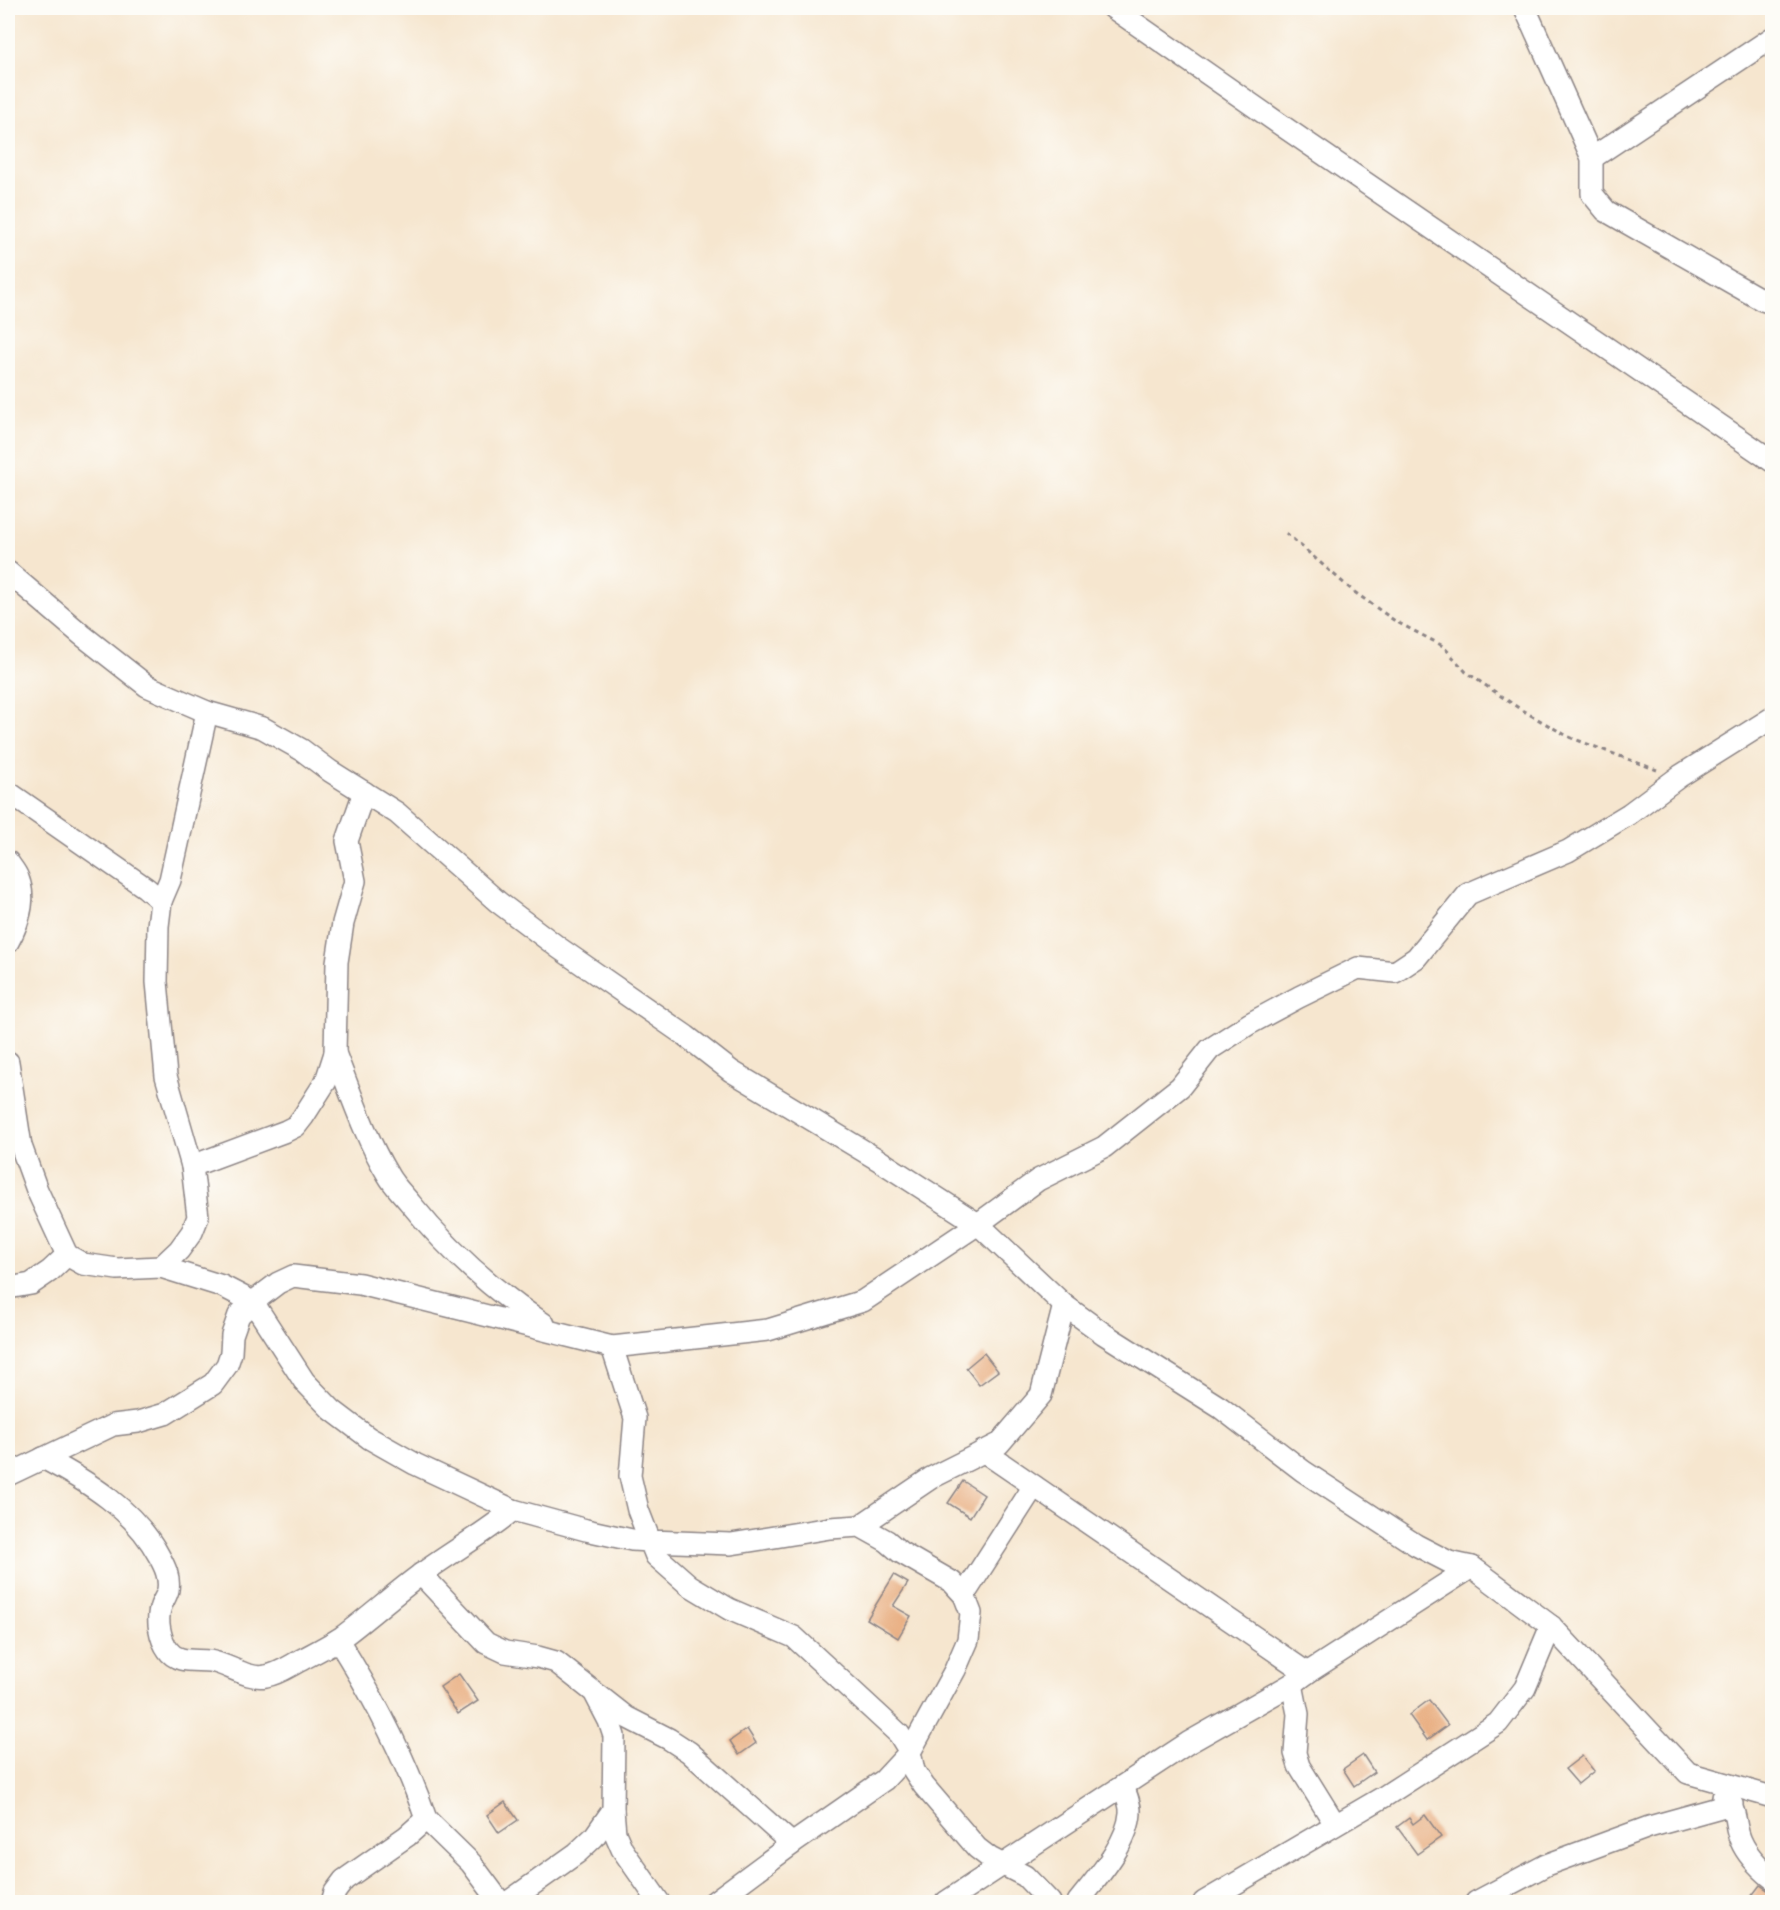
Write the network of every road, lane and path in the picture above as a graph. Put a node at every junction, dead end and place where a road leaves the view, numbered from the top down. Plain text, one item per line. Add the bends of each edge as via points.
1 (1113, 8) edge
2 (1525, 8) edge
3 (1773, 38) edge
4 (1592, 158) junction
5 (1773, 303) edge
6 (1773, 461) edge
7 (1286, 533) dead end
8 (8, 572) edge
9 (207, 712) junction
10 (1773, 718) edge
11 (1680, 776) junction
12 (364, 792) junction
13 (8, 797) edge
14 (8, 862) edge
15 (161, 901) junction
16 (8, 942) edge
17 (335, 1053) junction
18 (8, 1062) edge
19 (192, 1166) junction
20 (978, 1224) junction
21 (67, 1255) junction
22 (161, 1267) junction
23 (8, 1288) edge
24 (253, 1302) junction
25 (1064, 1305) junction
26 (557, 1334) junction
27 (612, 1347) junction
28 (983, 1451) junction
29 (43, 1458) junction
30 (8, 1475) edge
31 (1034, 1486) junction
32 (513, 1510) junction
33 (860, 1526) junction
34 (650, 1541) junction
35 (1472, 1567) junction
36 (422, 1574) junction
37 (964, 1595) junction
38 (1551, 1626) junction
39 (338, 1640) junction
40 (1300, 1679) junction
41 (594, 1692) junction
42 (910, 1752) junction
43 (1688, 1773) junction
44 (1123, 1786) junction
45 (1773, 1797) edge
46 (1732, 1804) junction
47 (613, 1810) junction
48 (426, 1819) junction
49 (1335, 1824) junction
50 (792, 1844) junction
51 (1004, 1865) junction
52 (1773, 1878) edge
53 (1240, 1880) junction
54 (332, 1902) edge
55 (500, 1902) edge
56 (508, 1902) edge
57 (659, 1902) edge
58 (714, 1902) edge
59 (946, 1902) edge
60 (1050, 1902) edge
61 (1078, 1902) edge
62 (1204, 1902) edge
63 (1230, 1902) edge
64 (1476, 1902) edge

1 - 6 street
2 - 4 street
3 - 4 street
4 - 5 street via 1592,194 1606,211
7 - 11 path via 1353,591 1395,621 1443,646 1466,672 1520,709 1569,737 1642,766
8 - 9 street via 147,686
9 - 12 street via 262,728
9 - 15 street via 170,880
10 - 11 street
11 - 20 street via 1629,814 1568,851 1468,894 1416,958 1395,972 1358,968 1249,1024 1210,1049 1180,1088 1104,1147 1038,1180
12 - 17 street via 347,841 355,881 337,962
12 - 20 street via 398,813 498,902 731,1071
13 - 15 street
14 - 16 street via 18,878 21,899 18,924
15 - 19 street via 157,982 166,1076
17 - 19 street via 326,1081 296,1126
17 - 26 street via 389,1177 466,1263 511,1303
18 - 21 street via 21,1146
19 - 22 street via 198,1217 179,1250
20 - 25 street
20 - 27 street via 863,1301 768,1330
21 - 22 street via 82,1264 117,1269
21 - 23 street via 31,1284
22 - 24 street via 222,1286
24 - 26 street via 293,1276 360,1284
24 - 29 street via 239,1315 227,1365 213,1384 165,1414 113,1425
24 - 32 street via 304,1381 332,1410 392,1452
25 - 28 street via 1041,1395 999,1444
25 - 35 street via 1221,1408 1303,1471 1407,1539 1449,1563
26 - 27 street
27 - 34 street via 635,1418 630,1476
28 - 31 street
28 - 33 street via 931,1478
29 - 30 street
29 - 39 street via 106,1496 152,1543 168,1572 160,1630 166,1648 177,1658 210,1661 264,1677
31 - 37 street
31 - 40 street
32 - 34 street via 586,1530
32 - 36 street
33 - 34 street via 731,1544
33 - 37 street via 952,1582
34 - 42 street via 656,1556 688,1585 729,1609 794,1637 899,1734
35 - 38 street
35 - 40 street
36 - 39 street
36 - 41 street via 486,1642 505,1652 556,1662
37 - 42 street via 971,1612 968,1640
38 - 43 street
38 - 49 street via 1525,1688 1498,1723
39 - 48 street via 413,1780
40 - 44 street via 1188,1743
40 - 49 street via 1295,1753 1309,1784
41 - 47 street via 614,1736
41 - 50 street via 627,1717 689,1752
42 - 50 street via 884,1780
42 - 51 street via 914,1771 941,1808 977,1848
43 - 45 street
43 - 46 street
44 - 51 street
44 - 61 street via 1130,1812 1123,1836
46 - 52 street via 1740,1840
46 - 64 street via 1649,1827 1546,1865
47 - 56 street via 577,1853
47 - 57 street via 615,1833 622,1849
48 - 54 street via 344,1880
48 - 55 street via 471,1863
49 - 53 street
50 - 58 street
51 - 59 street
51 - 60 street via 1025,1876
53 - 62 street
53 - 63 street

